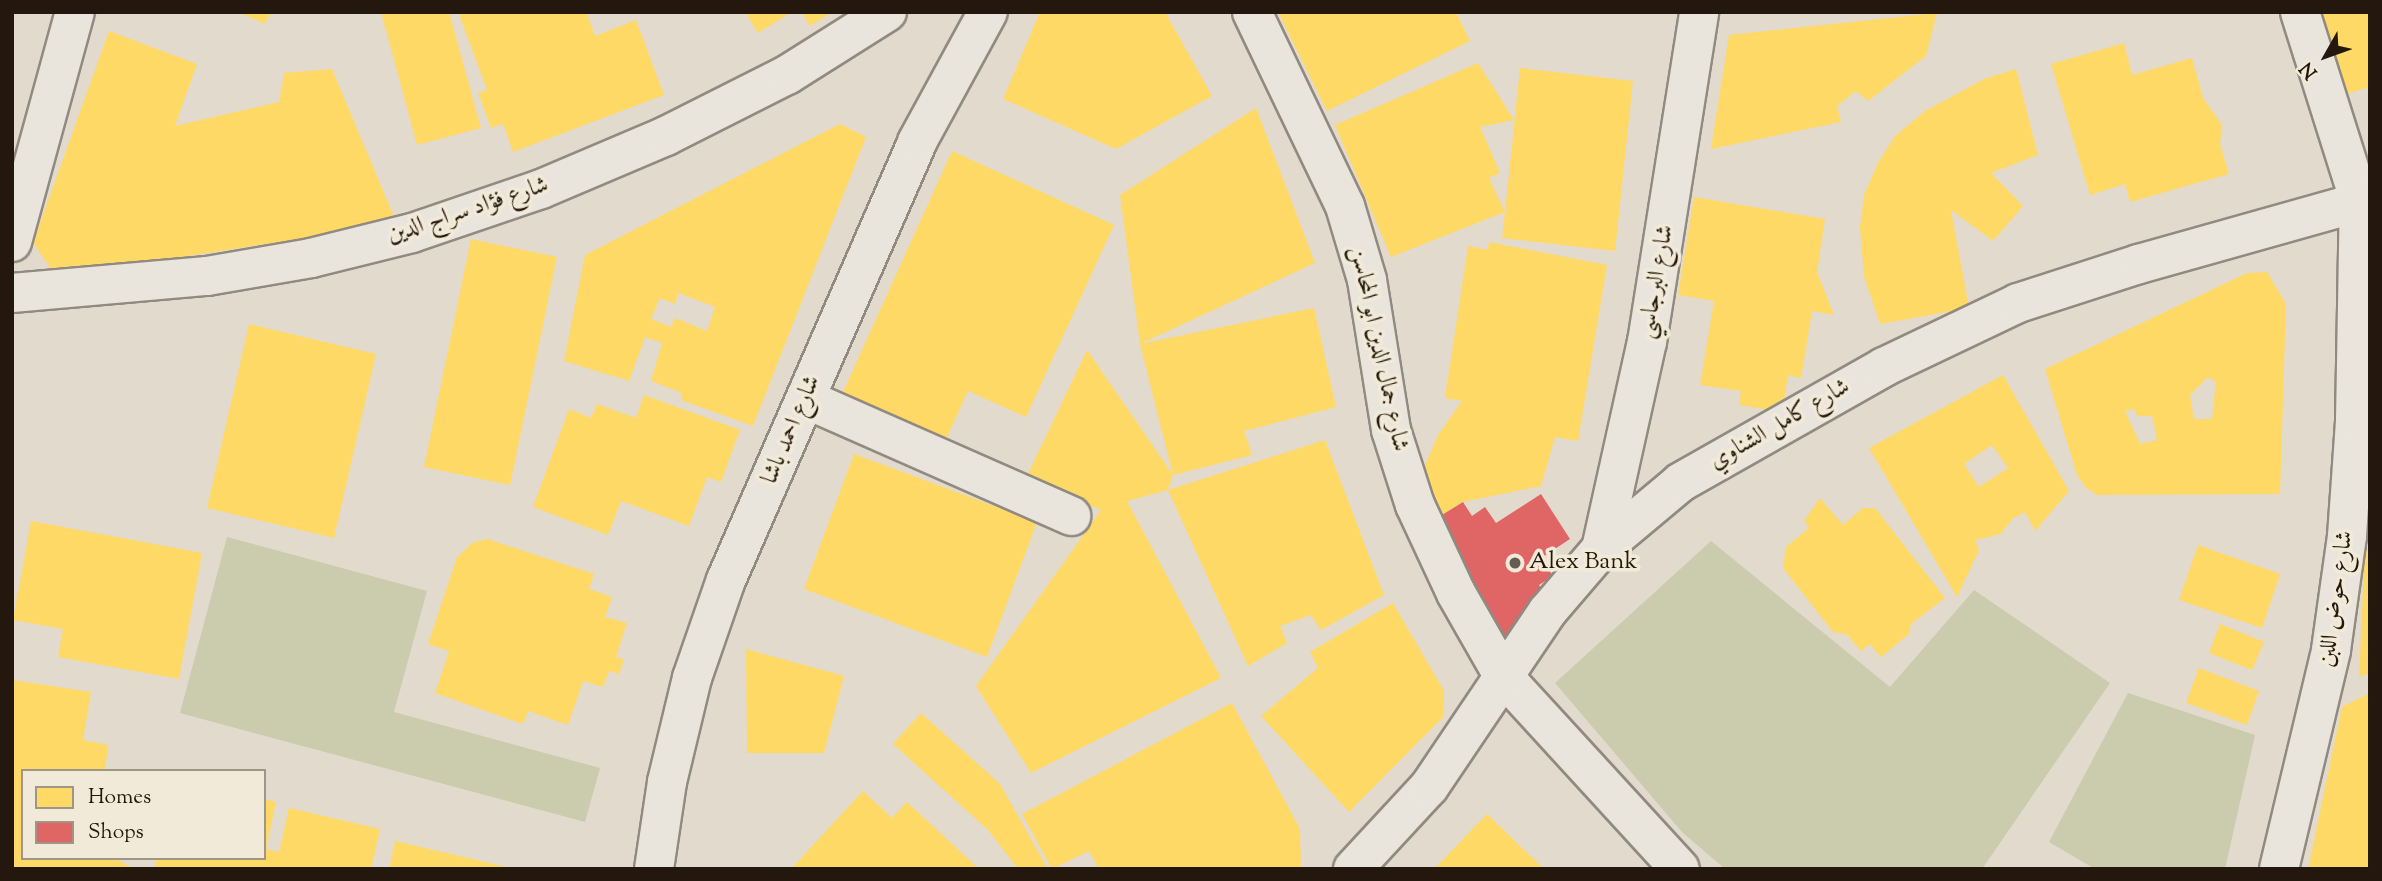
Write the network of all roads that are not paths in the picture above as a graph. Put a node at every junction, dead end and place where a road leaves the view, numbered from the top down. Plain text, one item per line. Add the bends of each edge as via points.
1 (75, 12) edge
2 (887, 12) edge
3 (988, 12) edge
4 (1252, 12) edge
5 (1699, 12) edge
6 (2300, 12) edge
7 (2366, 201) edge
8 (12, 242) edge
9 (12, 293) edge
10 (806, 399) junction
11 (1071, 516) dead end
12 (1601, 549) junction
13 (1504, 677) junction
14 (654, 869) edge
15 (1353, 869) edge
16 (1680, 869) edge
17 (2279, 869) edge

1 - 8 street
2 - 9 street, شارع فؤاد سراج الدين via 787,75 666,136 541,189 412,233 311,258 207,276
3 - 10 street, شارع احمد باشا via 917,142
4 - 13 street, شارع جمال الدين ابو المحاسن via 1345,206 1367,280 1391,430 1415,505 1456,593
5 - 12 street, شارع البرجاسي via 1647,342
6 - 7 street, شارع حوض اللبن
7 - 12 street, شارع كامل الشناوي via 2018,303 1884,367 1692,475
7 - 17 street, شارع حوض اللبن via 2347,536 2331,650
10 - 11 street
10 - 14 street, شارع احمد باشا via 726,580 692,678 667,782
12 - 13 street, شارع كامل الشناوي via 1547,612
13 - 15 street, شارع كامل الشناوي via 1429,788
13 - 16 street, شارع جمال الدين ابو المحاسن

